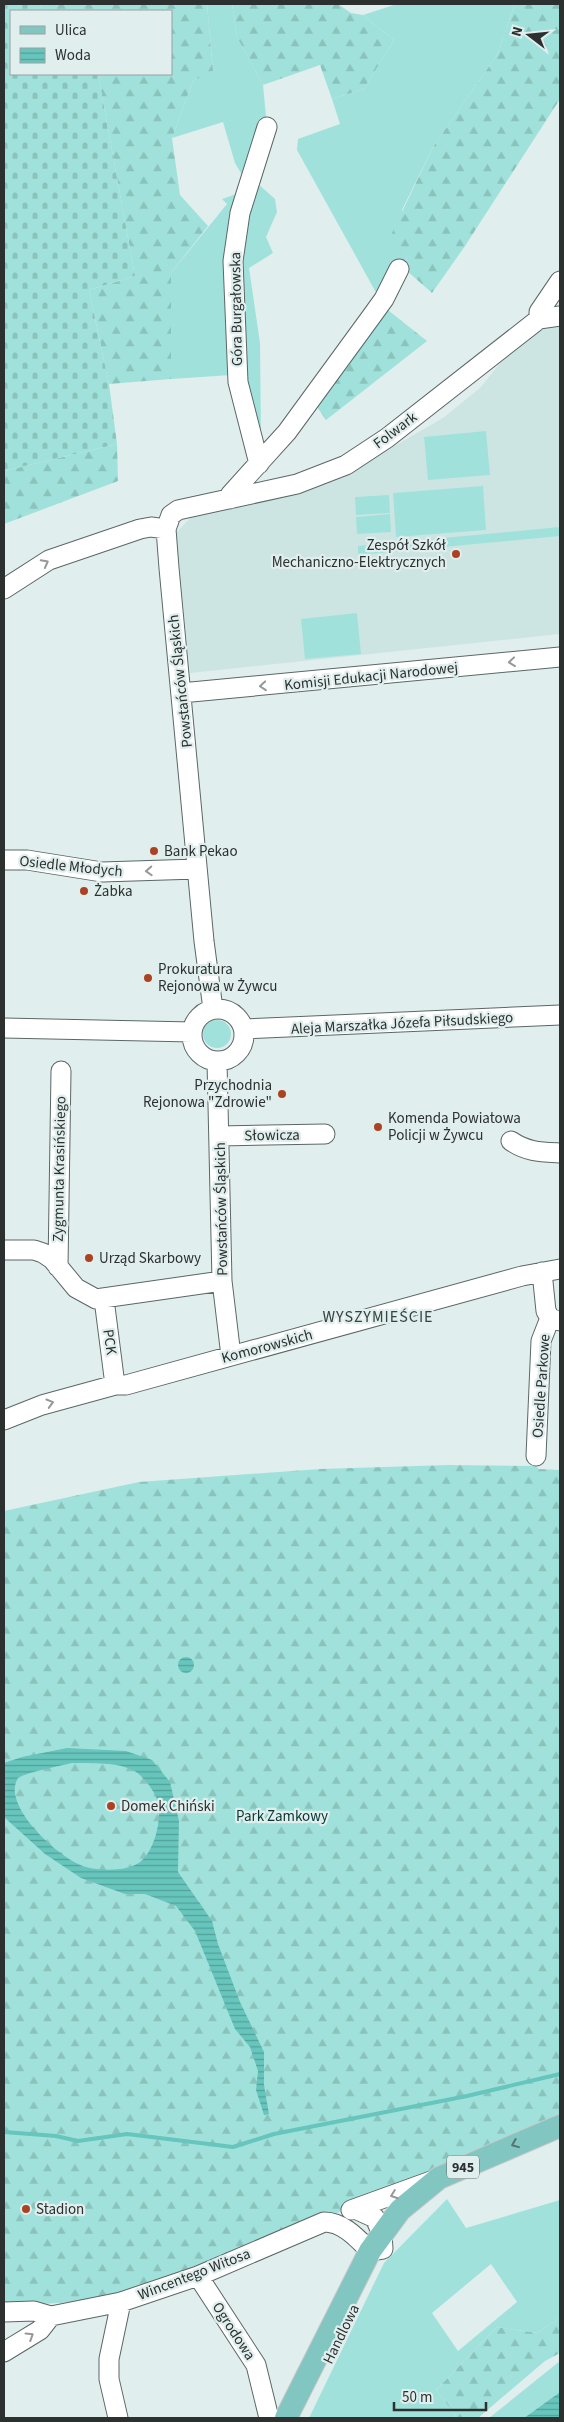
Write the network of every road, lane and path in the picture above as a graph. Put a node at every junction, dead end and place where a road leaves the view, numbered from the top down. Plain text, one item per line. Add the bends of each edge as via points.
1 (267, 127) dead end
2 (399, 269) dead end
3 (560, 281) edge
4 (560, 316) edge
5 (539, 319) junction
6 (258, 464) junction
7 (230, 499) junction
8 (166, 529) junction
9 (4, 589) edge
10 (560, 657) edge
11 (181, 693) junction
12 (4, 860) edge
13 (197, 869) junction
14 (213, 1009) junction
15 (560, 1015) edge
16 (4, 1028) edge
17 (244, 1029) junction
18 (192, 1032) junction
19 (217, 1061) junction
20 (61, 1071) dead end
21 (325, 1134) dead end
22 (219, 1136) junction
23 (511, 1142) dead end
24 (560, 1153) edge
25 (11, 1250) edge
26 (58, 1266) junction
27 (551, 1270) edge
28 (222, 1281) junction
29 (104, 1299) junction
30 (555, 1319) edge
31 (231, 1356) junction
32 (116, 1386) junction
33 (4, 1420) edge
34 (536, 1456) dead end
35 (560, 2126) edge
36 (560, 2142) edge
37 (439, 2178) junction
38 (355, 2209) junction
39 (317, 2223) junction
40 (378, 2245) junction
41 (198, 2276) junction
42 (122, 2302) junction
43 (4, 2312) edge
44 (51, 2316) junction
45 (4, 2352) edge
46 (118, 2418) edge
47 (268, 2418) edge
48 (286, 2418) edge
49 (300, 2418) edge

1 - 6 street, Góra Burgałowska via 240,213 233,261 238,382
2 - 6 street via 371,317 287,432
3 - 5 street, Folwark via 540,312
4 - 5 street, Folwark
5 - 7 street, Folwark via 387,438 346,465 297,484
6 - 7 street
7 - 8 street, Folwark via 178,510 171,515
9 -> 8 street via 64,554 140,529
8 - 11 street, Powstańców Śląskich
10 -> 11 street, Komisji Edukacji Narodowej
11 - 13 street, Powstańców Śląskich
13 -> 12 street, Osiedle Młodych via 102,872 27,860
13 - 14 street, Powstańców Śląskich
14 - 17 street via 232,1013
14 - 18 street via 198,1017
15 - 17 street, Aleja Marszałka Józefa Piłsudskiego
16 - 18 street
17 - 19 street via 241,1047 226,1060
18 - 19 street via 196,1048 209,1059
19 - 22 street, Powstańców Śląskich
20 - 26 street, Zygmunta Krasińskiego
21 - 22 street, Słowicza
22 - 28 street, Powstańców Śląskich
23 - 24 street via 536,1152
25 - 26 street, Zygmunta Krasińskiego via 43,1253
26 - 29 street, Zygmunta Krasińskiego via 76,1288 96,1299
27 - 30 street, Osiedle Parkowe via 546,1311
27 - 31 street, Komorowskich
28 - 29 street, Zygmunta Krasińskiego
28 - 31 street, Powstańców Śląskich
29 - 32 street, PCK
30 - 34 street, Osiedle Parkowe via 541,1341
31 - 32 street, Komorowskich
33 -> 32 street, Komorowskich via 42,1405
35 -> 37 main road, 945
36 - 40 main road, 945 via 446,2191
37 -> 38 street, Wincentego Witosa
37 - 40 main road, 945 via 400,2210
38 - 39 street, Wincentego Witosa
38 - 40 street via 375,2218
39 - 40 street via 338,2224
39 - 41 street, Wincentego Witosa
40 - 48 main road, Handlowa / 945
40 - 49 main road, Handlowa / 945
41 - 42 street, Wincentego Witosa
41 - 47 street, Ogrodowa via 256,2364
42 - 44 street, Wincentego Witosa
42 - 46 street via 109,2359 109,2380
43 - 44 street, Wincentego Witosa via 28,2310
45 -> 44 street via 40,2330

